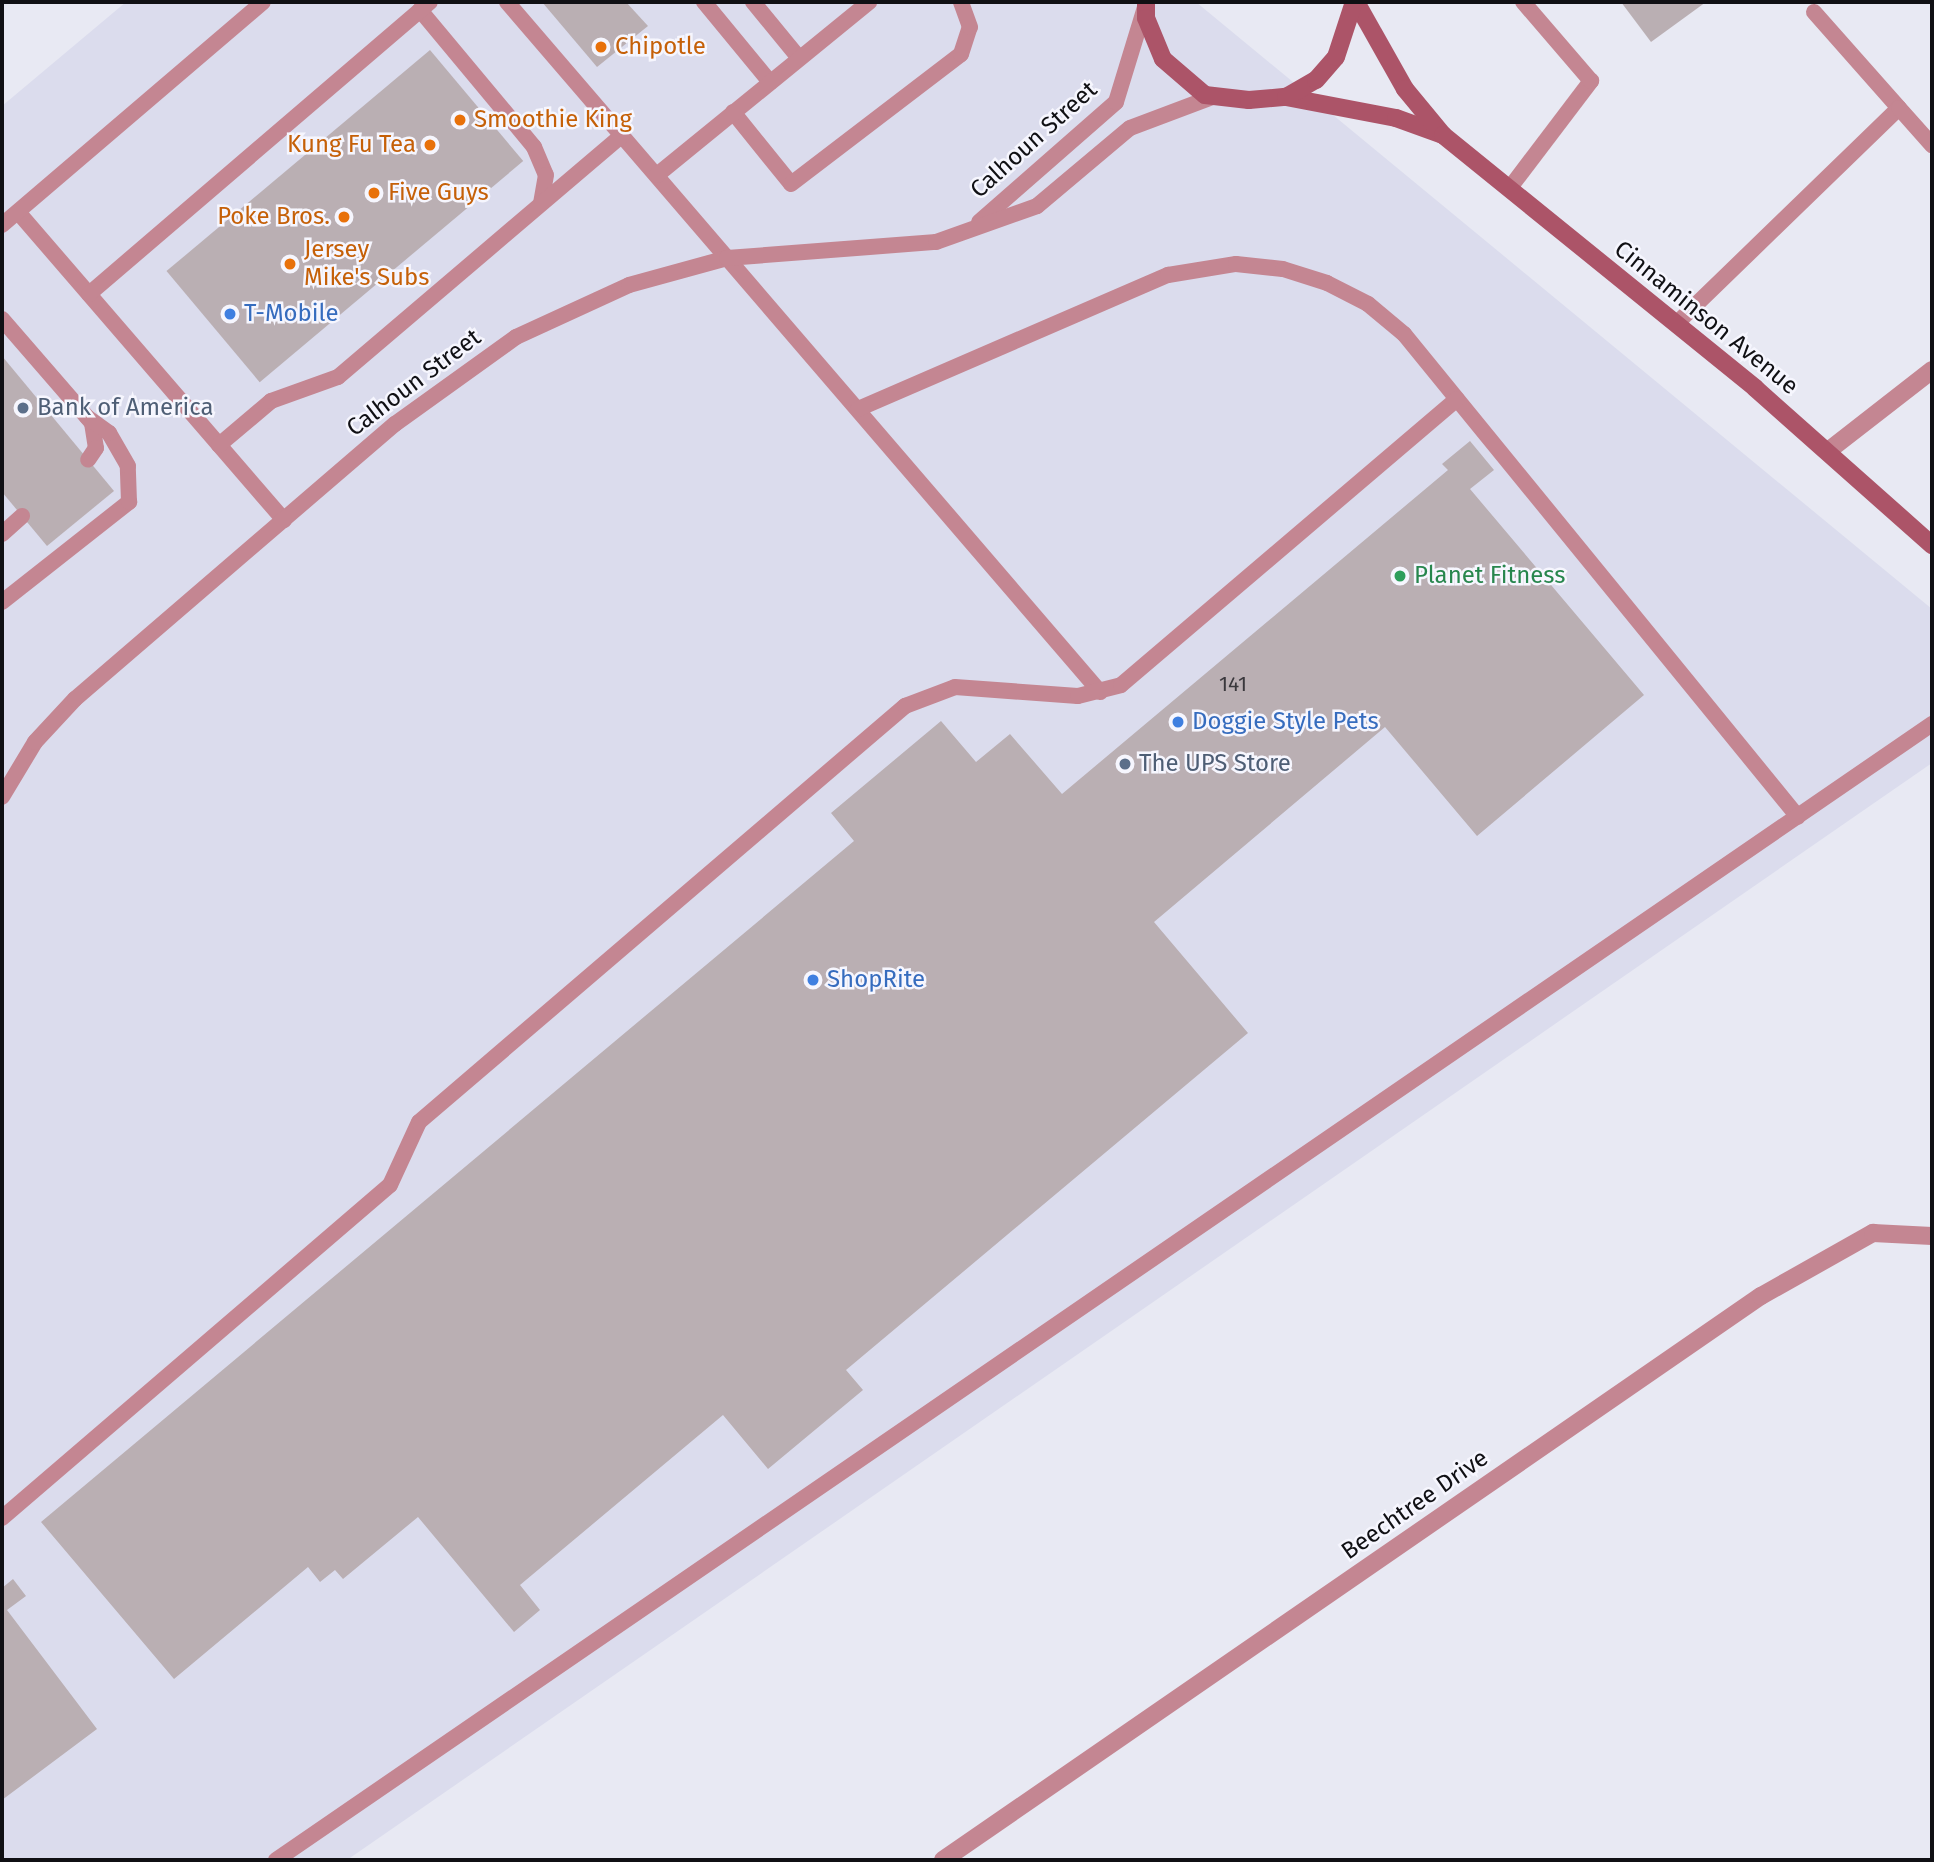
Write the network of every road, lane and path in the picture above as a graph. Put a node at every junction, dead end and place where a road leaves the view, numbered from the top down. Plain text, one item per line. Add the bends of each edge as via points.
1 (263, 2) edge
2 (506, 2) edge
3 (705, 2) edge
4 (753, 2) edge
5 (869, 2) edge
6 (961, 2) edge
7 (1355, 2) edge
8 (1522, 2) edge
9 (1146, 3) edge
10 (425, 6) edge
11 (1814, 12) dead end
12 (799, 58) junction
13 (770, 82) junction
14 (1212, 97) junction
15 (1286, 97) junction
16 (1899, 108) junction
17 (733, 112) junction
18 (622, 135) junction
19 (1443, 135) junction
20 (1932, 145) edge
21 (657, 175) junction
22 (1509, 189) junction
23 (540, 205) junction
24 (18, 212) junction
25 (2, 225) edge
26 (972, 228) junction
27 (727, 258) junction
28 (89, 294) junction
29 (2, 318) edge
30 (1676, 324) junction
31 (1932, 370) edge
32 (1457, 399) junction
33 (858, 409) junction
34 (87, 418) junction
35 (219, 445) junction
36 (1828, 451) junction
37 (88, 460) dead end
38 (22, 516) dead end
39 (284, 520) junction
40 (2, 534) edge
41 (1932, 545) edge
42 (2, 602) edge
43 (1100, 692) junction
44 (1932, 724) edge
45 (2, 797) edge
46 (1798, 817) junction
47 (1932, 1236) edge
48 (2, 1518) edge
49 (276, 1860) edge
50 (943, 1860) edge

1 - 24 lane
2 - 18 lane
3 - 13 lane
4 - 12 lane
5 - 12 lane
6 - 17 lane via 970,27 961,54 791,184
7 - 15 main road via 1332,63 1316,80
7 - 19 main road, Cinnaminson Avenue via 1405,89
8 - 22 lane via 1591,81
9 - 14 main road via 1163,59 1187,84
9 - 26 lane, Calhoun Street via 1116,102
10 - 23 lane via 539,153 546,174
10 - 28 lane
11 - 16 lane
12 - 13 lane
13 - 17 lane
14 - 15 main road, Cinnaminson Avenue
14 - 26 lane, Calhoun Street via 1130,128 1037,206
15 - 19 main road, Cinnaminson Avenue via 1396,118
16 - 20 lane
16 - 30 lane
17 - 21 lane
18 - 21 lane
18 - 23 lane
19 - 22 main road, Cinnaminson Avenue
21 - 27 lane
22 - 30 main road, Cinnaminson Avenue
23 - 35 lane via 338,377 271,401
24 - 25 lane
24 - 28 lane
26 - 27 lane, Calhoun Street via 936,242
27 - 33 lane
27 - 39 lane, Calhoun Street via 629,285 516,337 395,424
28 - 35 lane
29 - 34 lane
30 - 36 main road, Cinnaminson Avenue
31 - 36 street
32 - 33 lane via 1404,334 1358,298 1306,275 1237,264 1168,275
32 - 43 lane via 1130,679
32 - 46 lane
33 - 43 lane
34 - 37 lane via 97,440
34 - 42 lane via 109,433 128,466 129,502
35 - 39 lane
36 - 41 main road, Cinnaminson Avenue
38 - 40 lane
39 - 45 lane, Calhoun Street via 75,699 35,742
43 - 48 lane via 1067,695 955,687 905,706 419,1122 390,1185
44 - 46 lane
46 - 49 lane
47 - 50 street, Beechtree Drive via 1873,1233 1760,1296

